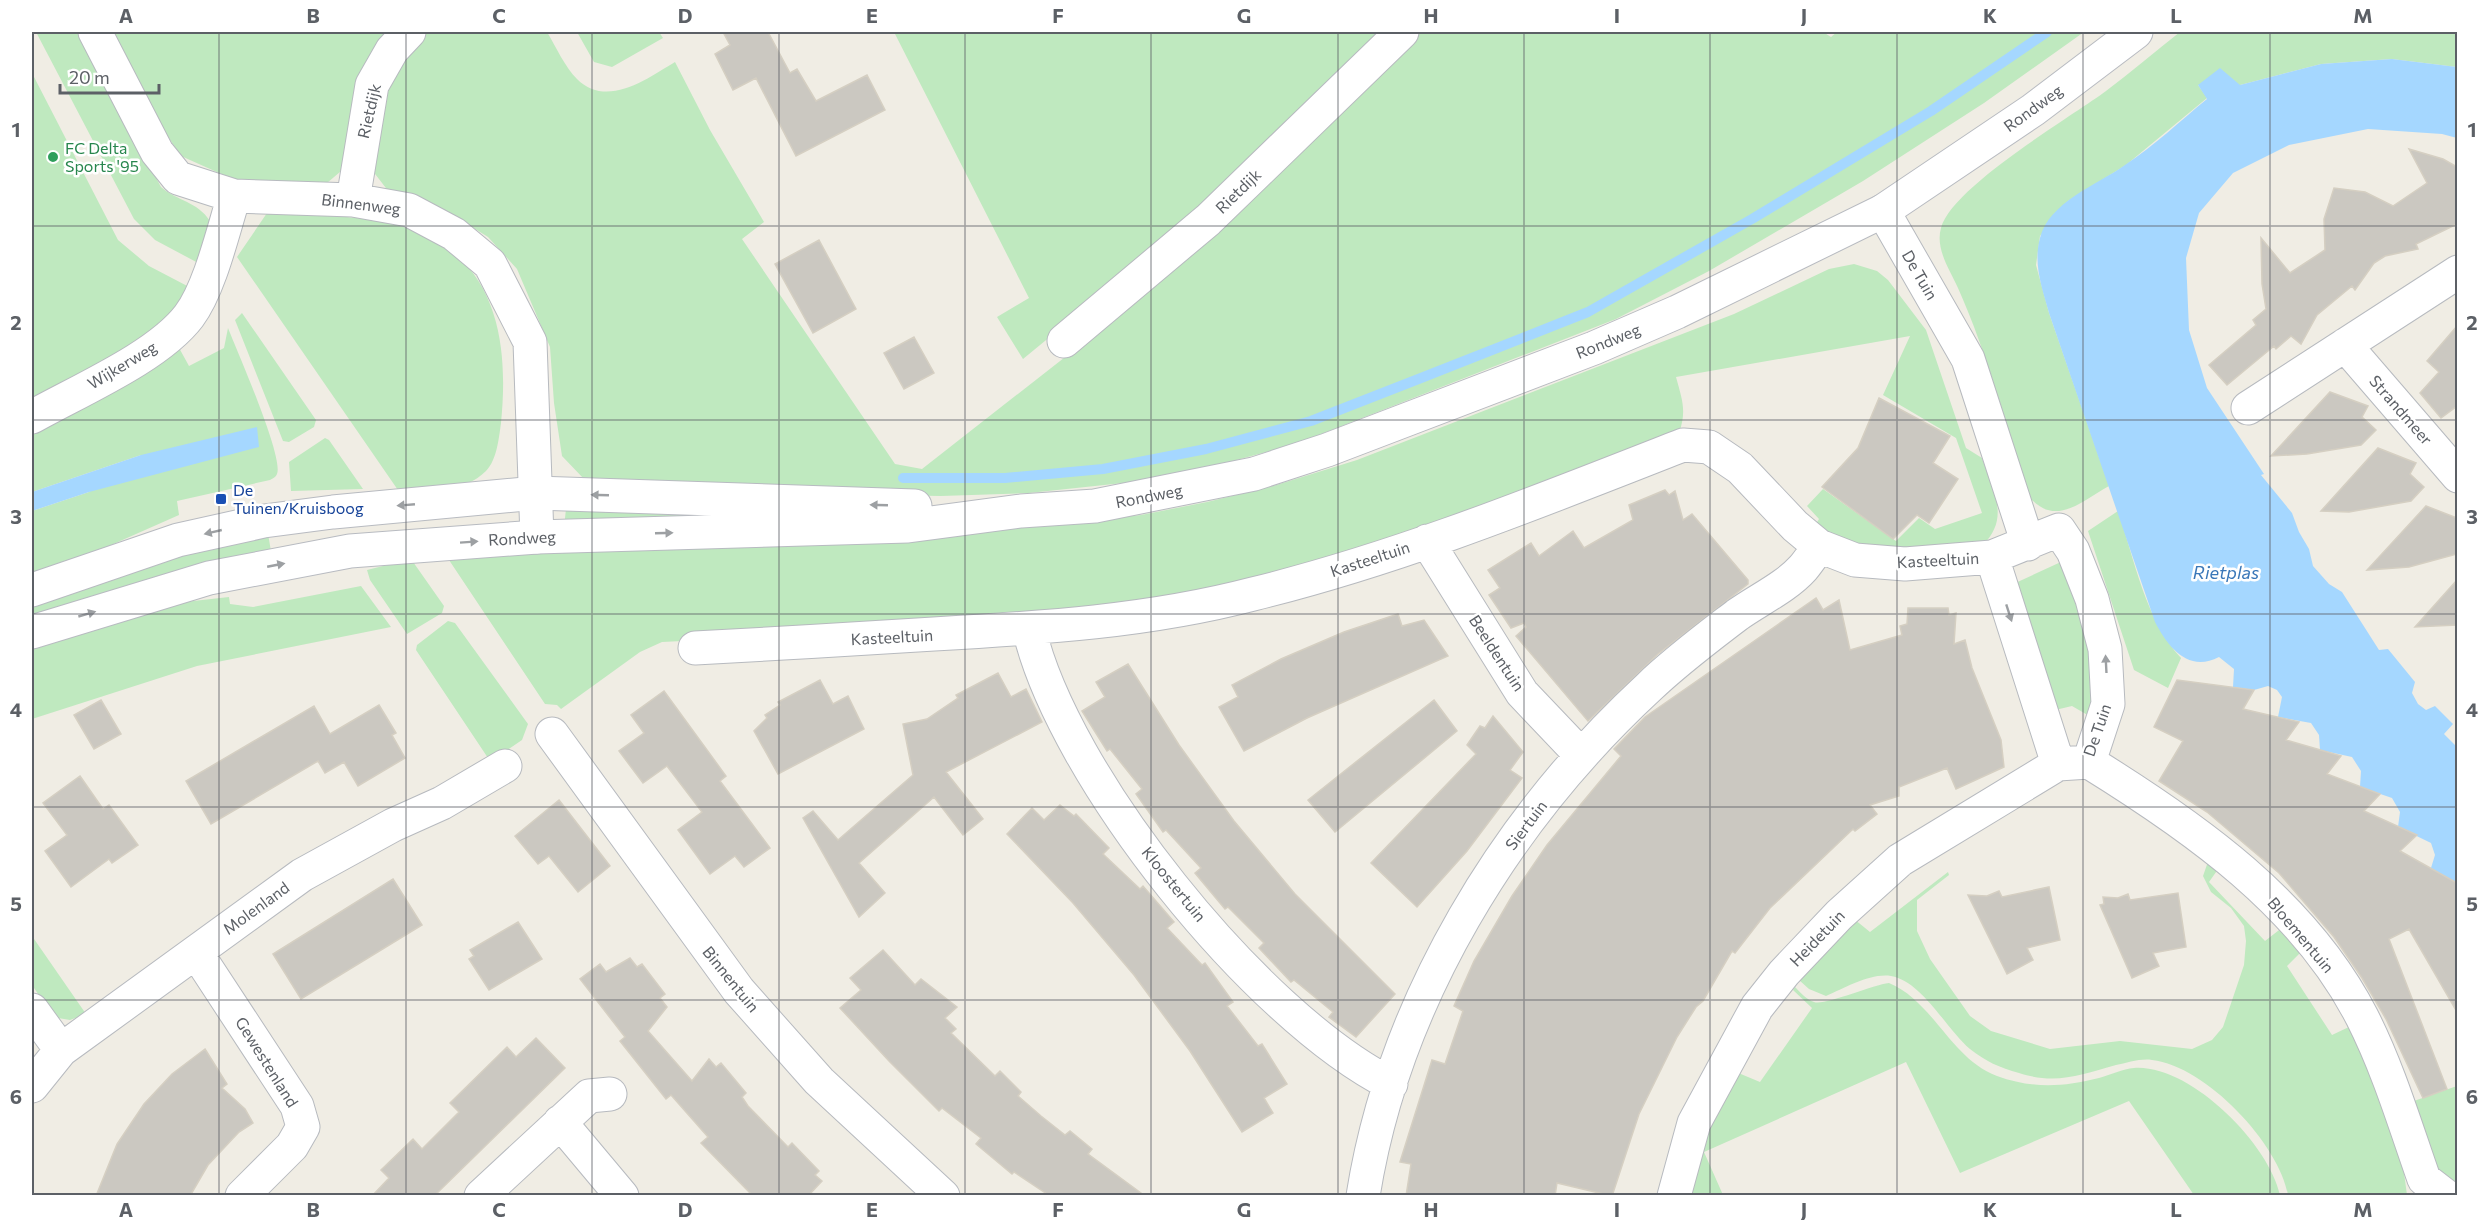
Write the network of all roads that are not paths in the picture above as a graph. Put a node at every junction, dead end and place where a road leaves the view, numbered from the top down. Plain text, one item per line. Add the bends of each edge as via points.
1 (94, 32) edge
2 (409, 32) edge
3 (1402, 32) edge
4 (2136, 32) edge
5 (234, 196) junction
6 (353, 200) junction
7 (1882, 211) junction
8 (2457, 272) edge
9 (1064, 341) dead end
10 (2345, 345) junction
11 (2248, 408) dead end
12 (32, 417) edge
13 (2457, 476) edge
14 (536, 493) junction
15 (1021, 512) junction
16 (537, 537) junction
17 (1426, 541) junction
18 (2028, 544) junction
19 (1820, 546) junction
20 (1992, 557) junction
21 (32, 590) edge
22 (1029, 629) junction
23 (32, 632) edge
24 (695, 648) dead end
25 (552, 734) dead end
26 (1581, 754) junction
27 (2074, 763) junction
28 (505, 766) dead end
29 (196, 952) junction
30 (32, 1010) edge
31 (62, 1050) junction
32 (1390, 1084) junction
33 (32, 1086) edge
34 (610, 1094) dead end
35 (560, 1122) junction
36 (2430, 1190) edge
37 (242, 1196) edge
38 (481, 1196) edge
39 (622, 1196) edge
40 (943, 1196) edge
41 (1363, 1196) edge
42 (1674, 1196) edge

1 - 5 street, Binnenweg via 157,152 178,178
2 - 6 street, Rietdijk via 392,50 372,85
3 - 9 street, Rietdijk via 1208,220
4 - 7 street, Rondweg via 2033,110
5 - 6 street, Binnenweg
5 - 12 street, Wijkerweg via 207,278 189,316 154,349
6 - 14 street, Binnenweg via 409,210 454,234 490,264 530,342
7 - 15 street, Rondweg via 1656,321 1327,450 1254,474 1141,498
7 - 18 street, De Tuin via 1968,359
8 - 10 street
10 - 11 street
10 - 13 street, Strandmeer
15 -> 14 street, Rondweg
14 - 16 street, Binnenweg
14 -> 21 street, Rondweg via 264,521 178,540
16 -> 15 street, Rondweg via 908,526
23 -> 16 street, Rondweg via 209,578 341,552
17 - 19 street, Kasteeltuin via 1683,445 1709,447 1740,468 1795,526
17 - 22 street, Kasteeltuin via 1252,595 1145,615
17 - 26 street, Beeldentuin via 1522,693
18 - 20 street, De Tuin
27 -> 18 street, De Tuin via 2108,704 2105,649 2073,551 2059,530
19 - 20 street, Kasteeltuin via 1855,560 1905,564
19 - 26 street, Siertuin via 1802,569 1650,686
20 -> 27 street, De Tuin
22 - 24 street, Kasteeltuin
22 - 32 street, Kloostertuin via 1045,683 1066,726 1108,796 1159,868 1227,950 1288,1011 1361,1069
25 - 40 street, Binnentuin via 739,991 819,1081
26 - 32 street, Siertuin via 1513,840 1458,929 1416,1011
27 - 36 street, Bloementuin via 2169,812 2229,858 2287,914 2320,954 2362,1017
27 - 42 street, Heidetuin via 1900,860 1839,915 1784,973 1757,1007 1694,1123
28 - 29 street, Molenland via 302,875
29 - 31 street, Molenland
29 - 37 street, Gewestenland via 297,1106 303,1127 292,1146
30 - 31 street
31 - 33 street, Molenland
32 - 41 street, Siertuin
34 - 35 street via 588,1096
35 - 38 street
35 - 39 street

